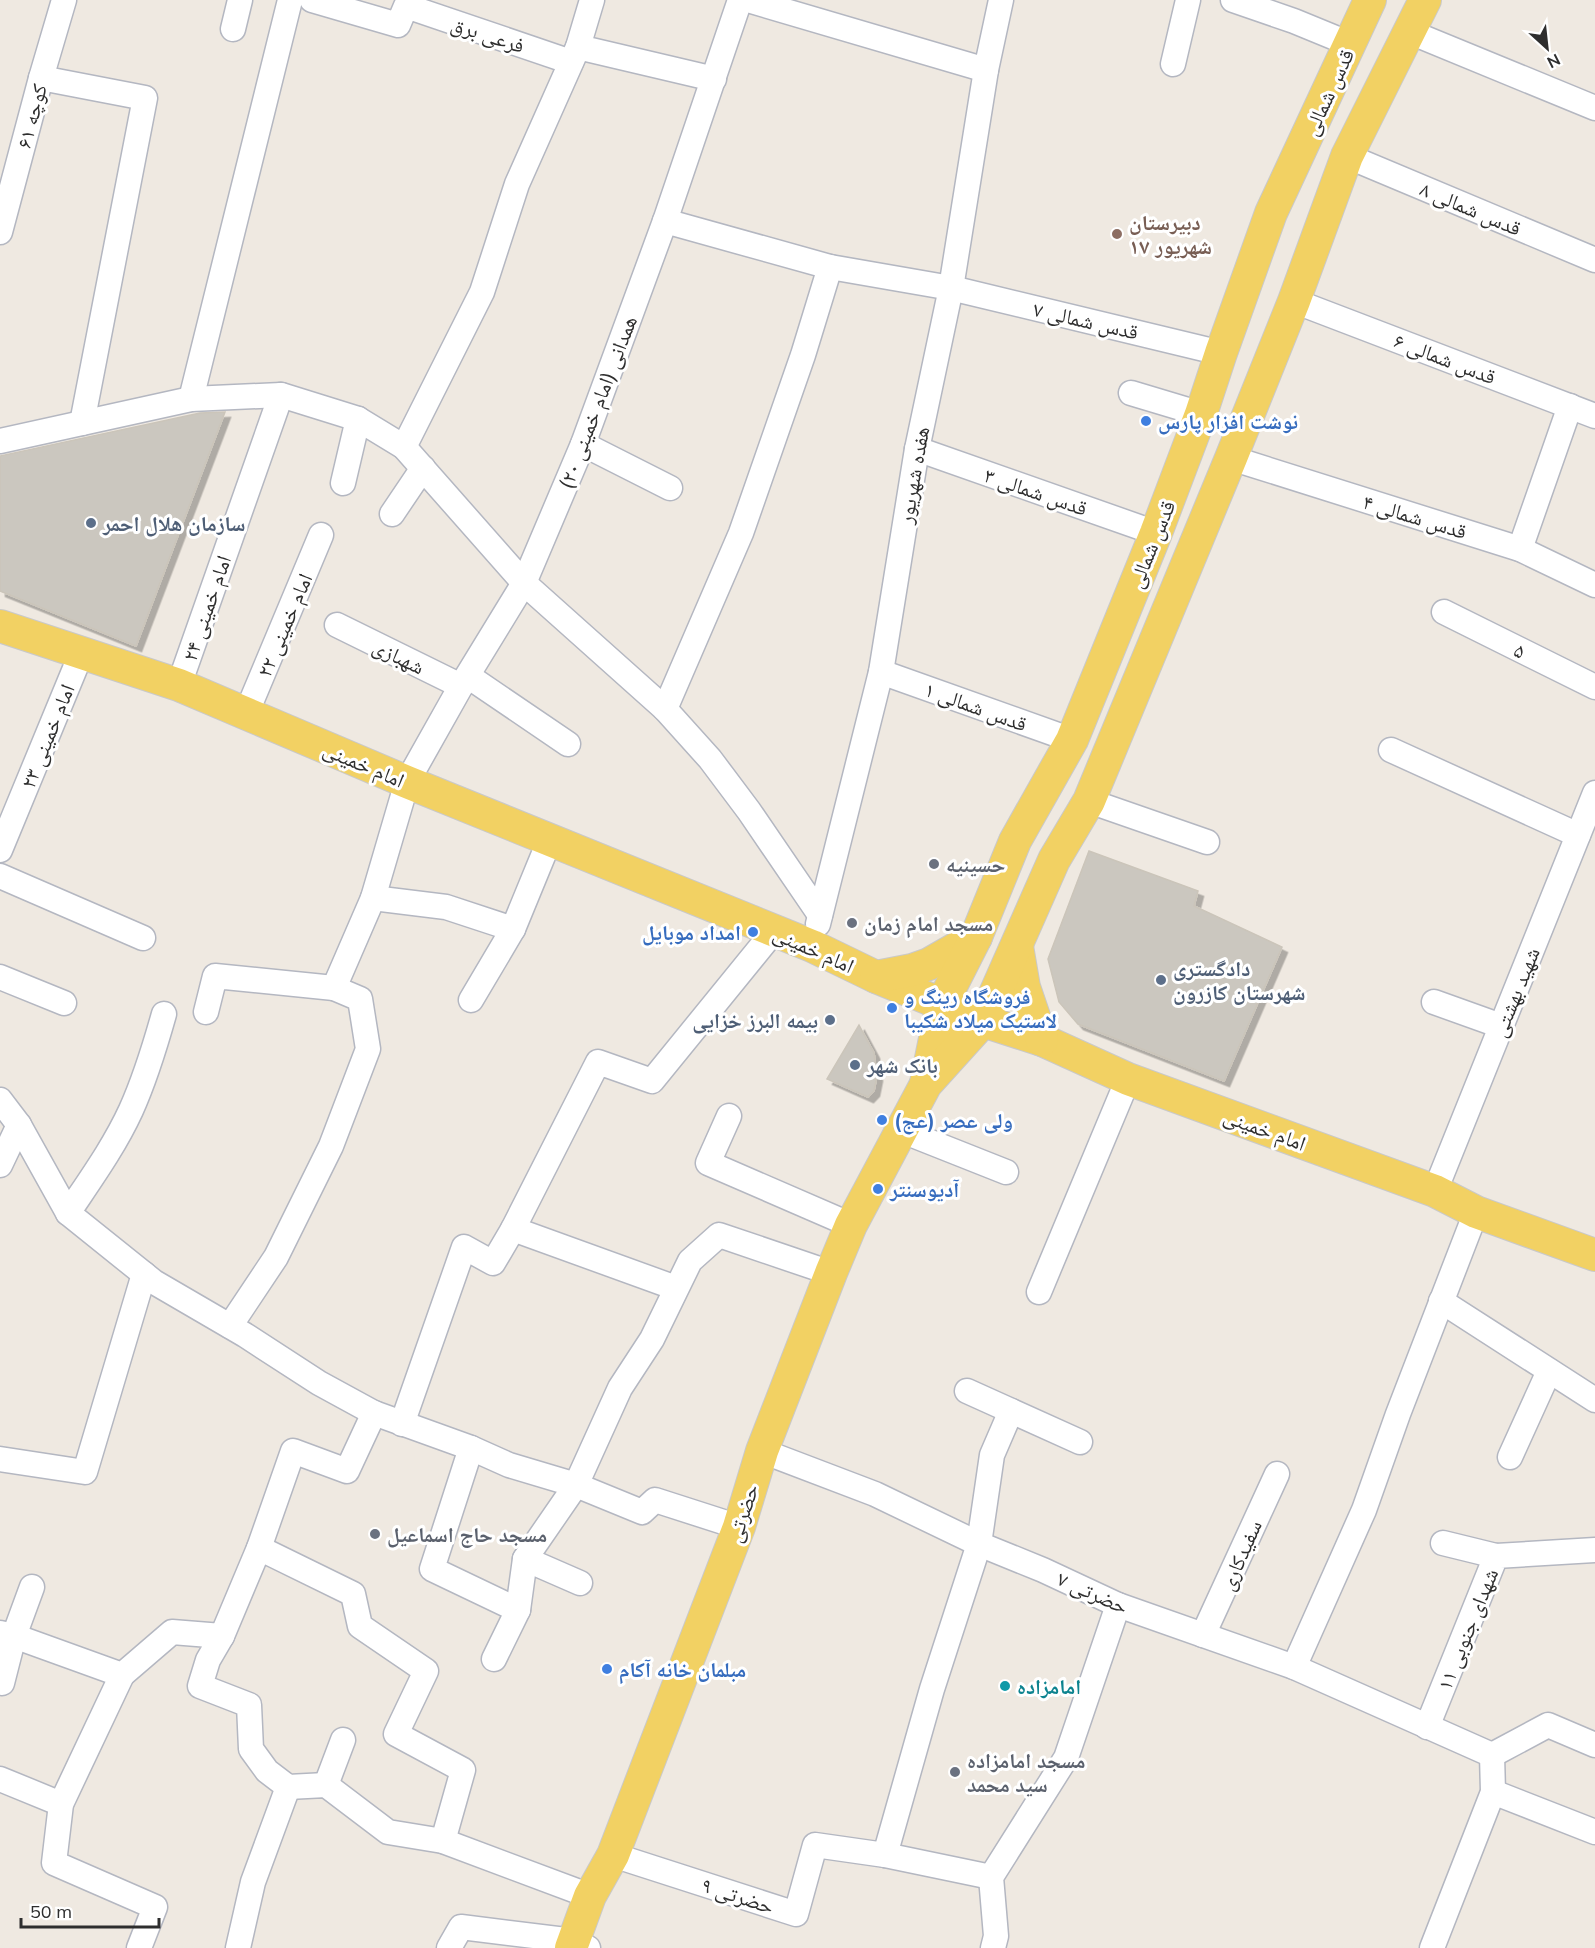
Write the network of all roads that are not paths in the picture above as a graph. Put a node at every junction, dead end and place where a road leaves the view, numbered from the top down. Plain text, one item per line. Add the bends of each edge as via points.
1 (64, 0) edge
2 (240, 0) edge
3 (290, 0) edge
4 (312, 0) edge
5 (592, 0) edge
6 (740, 0) edge
7 (748, 0) edge
8 (1001, 0) edge
9 (1188, 0) edge
10 (1233, 0) edge
11 (1370, 0) edge
12 (1425, 0) edge
13 (233, 29) dead end
14 (1410, 32) junction
15 (1350, 44) junction
16 (575, 54) junction
17 (1173, 64) dead end
18 (986, 70) junction
19 (41, 78) junction
20 (714, 79) junction
21 (1595, 108) edge
22 (1347, 156) junction
23 (665, 221) junction
24 (0, 232) edge
25 (1595, 260) edge
26 (830, 267) junction
27 (951, 288) junction
28 (1294, 301) junction
29 (1221, 353) junction
30 (1131, 393) dead end
31 (281, 395) junction
32 (191, 399) junction
33 (1570, 406) junction
34 (1201, 414) junction
35 (1595, 416) edge
36 (358, 419) junction
37 (82, 423) junction
38 (0, 441) edge
39 (583, 444) junction
40 (404, 447) junction
41 (916, 449) junction
42 (1231, 458) junction
43 (423, 468) junction
44 (343, 483) dead end
45 (670, 488) dead end
46 (392, 514) dead end
47 (1156, 532) junction
48 (321, 535) dead end
49 (1520, 549) junction
50 (524, 583) junction
51 (1595, 585) edge
52 (1444, 612) dead end
53 (337, 625) dead end
54 (0, 626) edge
55 (81, 654) junction
56 (880, 672) junction
57 (464, 681) junction
58 (179, 685) junction
59 (1595, 687) edge
60 (665, 710) junction
61 (246, 714) junction
62 (1072, 740) junction
63 (568, 744) dead end
64 (1391, 750) dead end
65 (407, 782) junction
66 (1595, 794) edge
67 (1089, 801) junction
68 (1578, 835) junction
69 (550, 839) junction
70 (1208, 842) dead end
71 (0, 850) edge
72 (0, 876) edge
73 (373, 898) junction
74 (820, 915) junction
75 (513, 929) junction
76 (774, 931) junction
77 (976, 937) junction
78 (143, 938) dead end
79 (812, 946) junction
80 (1017, 946) junction
81 (0, 977) edge
82 (876, 977) junction
83 (334, 988) junction
84 (471, 1000) dead end
85 (1434, 1002) dead end
86 (64, 1003) dead end
87 (942, 1004) junction
88 (206, 1012) dead end
89 (164, 1014) dead end
90 (983, 1021) junction
91 (1501, 1026) junction
92 (1042, 1040) junction
93 (1128, 1079) junction
94 (926, 1083) junction
95 (0, 1100) edge
96 (729, 1116) dead end
97 (19, 1125) junction
98 (900, 1130) junction
99 (0, 1165) edge
100 (1006, 1172) dead end
101 (1435, 1191) junction
102 (1476, 1212) junction
103 (68, 1213) junction
104 (851, 1225) junction
105 (513, 1228) junction
106 (1595, 1255) edge
107 (831, 1273) junction
108 (144, 1274) junction
109 (676, 1288) junction
110 (1039, 1292) dead end
111 (1441, 1301) junction
112 (230, 1326) junction
113 (1549, 1371) junction
114 (967, 1391) dead end
115 (1595, 1400) edge
116 (1011, 1411) junction
117 (374, 1413) junction
118 (402, 1424) junction
119 (1080, 1442) dead end
120 (471, 1448) junction
121 (762, 1451) junction
122 (1510, 1457) dead end
123 (0, 1459) edge
124 (1277, 1474) dead end
125 (576, 1485) junction
126 (739, 1527) junction
127 (1443, 1543) dead end
128 (979, 1544) junction
129 (259, 1548) junction
130 (1595, 1550) edge
131 (1496, 1556) junction
132 (525, 1559) junction
133 (580, 1583) dead end
134 (32, 1587) dead end
135 (1118, 1605) junction
136 (518, 1610) junction
137 (7, 1634) edge
138 (1203, 1635) junction
139 (222, 1636) junction
140 (494, 1659) dead end
141 (1294, 1667) junction
142 (122, 1675) junction
143 (2, 1683) dead end
144 (1427, 1727) junction
145 (343, 1740) dead end
146 (1595, 1745) edge
147 (1492, 1755) junction
148 (0, 1779) edge
149 (326, 1785) junction
150 (288, 1787) junction
151 (1493, 1792) junction
152 (62, 1804) junction
153 (1595, 1832) edge
154 (443, 1841) junction
155 (613, 1855) junction
156 (885, 1855) junction
157 (991, 1877) junction
158 (591, 1896) junction
159 (578, 1946) edge
160 (139, 1948) edge
161 (238, 1948) edge
162 (449, 1948) edge
163 (993, 1948) edge
164 (1432, 1948) edge

1 - 19 street, کوچه ۶۱
2 - 13 street
3 - 32 street
4 - 16 street, فرعی برق via 398,25 406,6
5 - 16 street
6 - 20 street, همدانی (امام خمینی ۲۰)
7 - 18 street
8 - 18 street, هفده شهریور
9 - 17 street
10 - 15 street
11 - 15 main road, قدس شمالی
12 - 14 main road, قدس شمالی
14 - 21 street
14 - 22 main road, قدس شمالی
15 - 29 main road, قدس شمالی via 1271,213
16 - 20 street
16 - 40 street via 517,184 482,292
18 - 27 street, هفده شهریور
19 - 24 street, کوچه ۶۱
19 - 37 street via 145,98
20 - 23 street, همدانی (امام خمینی ۲۰)
22 - 25 street, قدس شمالی ۸
22 - 28 main road, قدس شمالی
23 - 26 street, ۷ قدس شمالی
23 - 39 street, همدانی (امام خمینی ۲۰)
26 - 27 street, ۷ قدس شمالی
26 - 60 street via 741,533
27 - 29 street, ۷ قدس شمالی
27 - 41 street, هفده شهریور
28 - 33 street, قدس شمالی ۶
28 - 42 main road, قدس شمالی
29 - 34 main road, قدس شمالی
30 - 34 street
31 - 32 street
31 - 36 street
31 - 58 street, امام خمینی ۲۴
32 - 37 street
33 - 35 street, قدس شمالی ۶
33 - 49 street
34 - 47 main road, قدس شمالی
36 - 40 street
36 - 44 street
37 - 38 street
39 - 45 street
39 - 50 street, همدانی (امام خمینی ۲۰)
40 - 43 street
41 - 47 street, ۳ قدس شمالی
41 - 56 street, هفده شهریور
42 - 49 street, قدس شمالی ۴
42 - 67 main road, قدس شمالی
43 - 46 street
43 - 50 street
47 - 62 main road, قدس شمالی
48 - 61 street, امام خمینی ۲۲
49 - 51 street, قدس شمالی ۴
50 - 57 street, همدانی (امام خمینی ۲۰)
50 - 60 street
52 - 59 street, ۵
53 - 57 street, شهبازی
54 - 55 main road, امام خمینی
55 - 58 main road, امام خمینی
55 - 71 street, امام خمینی ۲۳
56 - 62 street, قدس شمالی ۱
56 - 74 street, هفده شهریور
57 - 63 street, شهبازی
57 - 65 street, همدانی (امام خمینی ۲۰)
58 - 61 main road, امام خمینی
60 - 74 street via 749,810
61 - 65 main road, امام خمینی
62 - 77 main road, قدس شمالی via 1015,841
64 - 68 street
65 - 69 main road, امام خمینی
65 - 73 street, همدانی (امام خمینی ۲۰)
66 - 68 street, شهید بهشتی
67 - 70 street
67 - 80 main road, قدس شمالی via 1054,860
68 - 91 street, شهید بهشتی
69 - 75 street
69 - 76 main road, امام خمینی
72 - 78 street
73 - 75 street via 446,907
73 - 83 street, همدانی (امام خمینی ۲۰)
74 - 79 street, هفده شهریور
75 - 84 street
76 - 79 main road, امام خمینی
76 - 105 street via 652,1080 598,1062
77 - 82 main road via 929,964
77 - 87 main road, قدس شمالی
79 - 82 main road, امام خمینی
80 - 90 main road, قدس شمالی
80 - 92 main road via 1024,987
81 - 86 street
82 - 87 main road, امام خمینی
83 - 88 street via 215,976
83 - 112 street via 360,999 368,1049 332,1146 276,1257
85 - 91 street
87 - 90 main road, امام خمینی
87 - 94 main road, قدس شمالی
89 - 103 street via 130,1111
90 - 92 main road, امام خمینی
90 - 94 main road, قدس شمالی
91 - 101 street, شهید بهشتی
92 - 93 main road, امام خمینی
93 - 101 main road, امام خمینی
93 - 110 street
94 - 98 main road, حضرتی
95 - 97 street
96 - 104 street via 708,1163
97 - 99 street
97 - 103 street
98 - 100 street
98 - 104 main road, حضرتی
101 - 102 main road, امام خمینی
102 - 106 main road, امام خمینی
102 - 111 street
103 - 108 street
104 - 107 main road, حضرتی
105 - 109 street
105 - 118 street via 494,1263 464,1246
107 - 109 street via 719,1235 690,1262
107 - 121 main road, حضرتی
108 - 112 street
108 - 123 street via 85,1472
109 - 125 street via 652,1339 620,1388
111 - 113 street
111 - 141 street via 1364,1510
112 - 117 street
113 - 115 street
113 - 122 street
114 - 116 street
116 - 119 street
116 - 128 street via 992,1455
117 - 118 street
117 - 129 street via 347,1471 293,1451
118 - 120 street
120 - 125 street via 508,1465
120 - 136 street via 432,1569
121 - 126 main road, حضرتی
121 - 128 street, حضرتی ۷ via 875,1494
124 - 138 street, سفیدکاری
125 - 126 street via 642,1512 655,1500
125 - 132 street
126 - 155 main road, حضرتی
127 - 131 street
128 - 135 street, حضرتی ۷
128 - 156 street via 932,1689
129 - 139 street
129 - 154 street via 353,1594 360,1626 426,1671 396,1734 463,1770
130 - 131 street, ۱۱ شهدای جنوبی
131 - 144 street, ۱۱ شهدای جنوبی
132 - 133 street
132 - 136 street
134 - 137 street
135 - 138 street, حضرتی ۷
135 - 157 street via 1066,1758
136 - 140 street
137 - 142 street
137 - 143 street
138 - 141 street, حضرتی ۷
139 - 142 street via 172,1632
139 - 150 street via 208,1660 200,1686 249,1705 251,1749 267,1771
141 - 144 street, حضرتی ۷
142 - 152 street
144 - 147 street, حضرتی ۷
145 - 149 street
146 - 147 street via 1548,1725
147 - 151 street
148 - 152 street
149 - 150 street
149 - 154 street via 388,1832
150 - 161 street via 253,1882
151 - 153 street
151 - 164 street
152 - 160 street via 54,1863 155,1907
154 - 158 street
155 - 156 street, حضرتی ۹ via 796,1914 815,1845
155 - 158 main road, حضرتی
156 - 157 street, حضرتی ۹
157 - 163 street via 996,1936
158 - 159 main road, حضرتی
159 - 162 street via 461,1927

